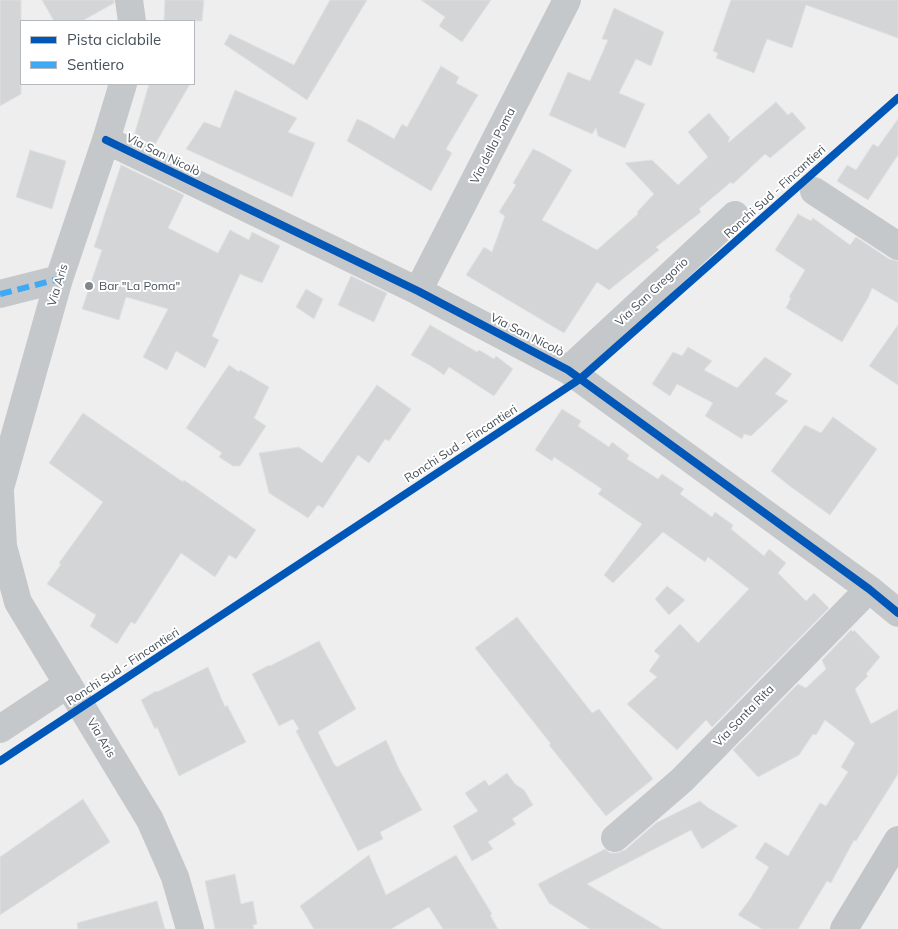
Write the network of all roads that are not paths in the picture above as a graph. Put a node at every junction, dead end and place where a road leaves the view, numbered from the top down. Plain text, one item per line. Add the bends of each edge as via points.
1 (129, 0) edge
2 (567, 0) edge
3 (132, 20) edge
4 (124, 85) edge
5 (106, 140) junction
6 (814, 191) dead end
7 (735, 215) dead end
8 (898, 246) edge
9 (59, 279) junction
10 (418, 291) junction
11 (0, 294) edge
12 (568, 370) junction
13 (0, 490) edge
14 (869, 589) junction
15 (898, 613) edge
16 (68, 684) junction
17 (0, 729) edge
18 (615, 838) dead end
19 (898, 840) edge
20 (190, 929) edge
21 (844, 929) edge

1 - 3 street
2 - 10 street, Via della Poma
4 - 5 street, Via Aris
5 - 9 street, Via Aris
5 - 10 street, Via San Nicolò
6 - 8 street
7 - 12 street, Via San Gregorio
9 - 11 street
9 - 13 street, Via Aris
10 - 12 street, Via San Nicolò
12 - 14 street, Via San Nicolò
13 - 16 street, Via Aris via 3,546 18,602
14 - 15 street, Via San Nicolò
14 - 18 street, Via Santa Rita via 682,780
16 - 17 street
16 - 20 street, Via Aris via 150,820 175,877
19 - 21 main road

